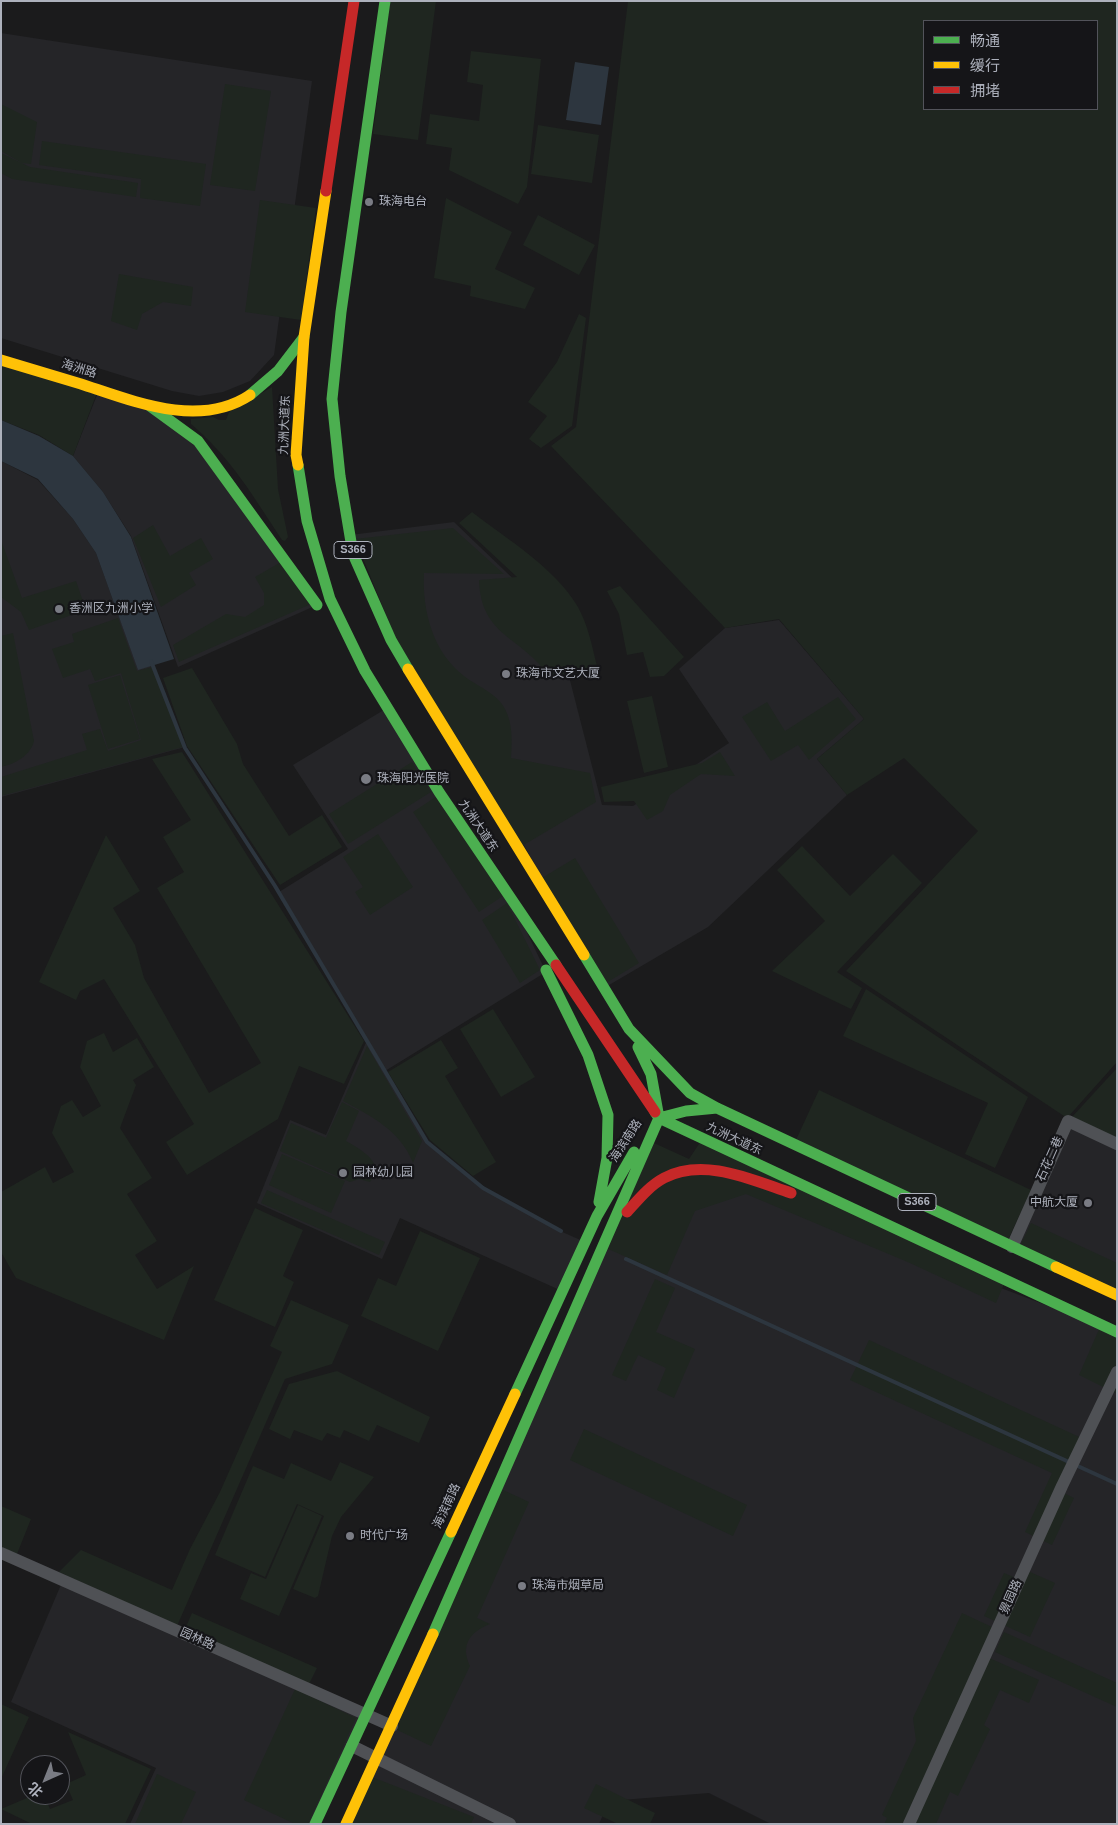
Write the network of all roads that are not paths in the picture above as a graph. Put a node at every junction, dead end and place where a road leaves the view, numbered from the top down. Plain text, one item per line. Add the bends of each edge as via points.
1 (354, 1) edge
2 (384, 1) edge
3 (304, 337) junction
4 (1, 360) edge
5 (149, 405) junction
6 (317, 605) dead end
7 (510, 897) junction
8 (629, 1029) junction
9 (717, 1108) junction
10 (659, 1118) junction
11 (1117, 1144) edge
12 (597, 1216) junction
13 (873, 1219) junction
14 (610, 1235) junction
15 (1012, 1247) junction
16 (1117, 1295) edge
17 (1117, 1332) edge
18 (1117, 1372) edge
19 (1, 1553) edge
20 (366, 1714) junction
21 (392, 1726) junction
22 (352, 1746) junction
23 (378, 1758) junction
24 (315, 1824) edge
25 (346, 1824) edge
26 (510, 1824) edge
27 (909, 1824) edge

1 - 3 main road, 九洲大道东 / S366
2 - 8 main road, 九洲大道东 / S366 via 332,399 353,554 391,640
3 - 5 main road via 285,366 271,380 240,400 220,408 198,411
3 - 7 main road, 九洲大道东 / S366 via 296,455 307,520 330,599 365,671 439,792
4 - 5 main road, 海洲路
5 - 6 main road via 198,441
7 - 10 main road, 九洲大道东 / S366
7 - 12 main road via 588,1055 608,1115 608,1158
8 - 9 main road, 九洲大道东 / S366 via 690,1093
8 - 10 main road via 651,1074
9 - 10 main road via 686,1110
9 - 15 main road, 九洲大道东 / S366
10 - 12 main road, 海滨南路 via 644,1134
10 - 13 main road, 九洲大道东 / S366
10 - 14 main road, 海滨南路
11 - 15 street, 石花二巷 via 1068,1121
12 - 20 main road, 海滨南路
13 - 14 main road via 751,1180 708,1169 688,1169 661,1178 638,1197
13 - 17 main road, 九洲大道东 / S366
14 - 21 main road, 海滨南路
15 - 16 main road, 九洲大道东 / S366
18 - 27 street, 景园路
19 - 20 street, 园林路
20 - 21 street, 园林路
20 - 22 main road, 海滨南路
21 - 23 main road, 海滨南路
22 - 23 street
22 - 24 main road, 海滨南路
23 - 25 main road, 海滨南路
23 - 26 street

